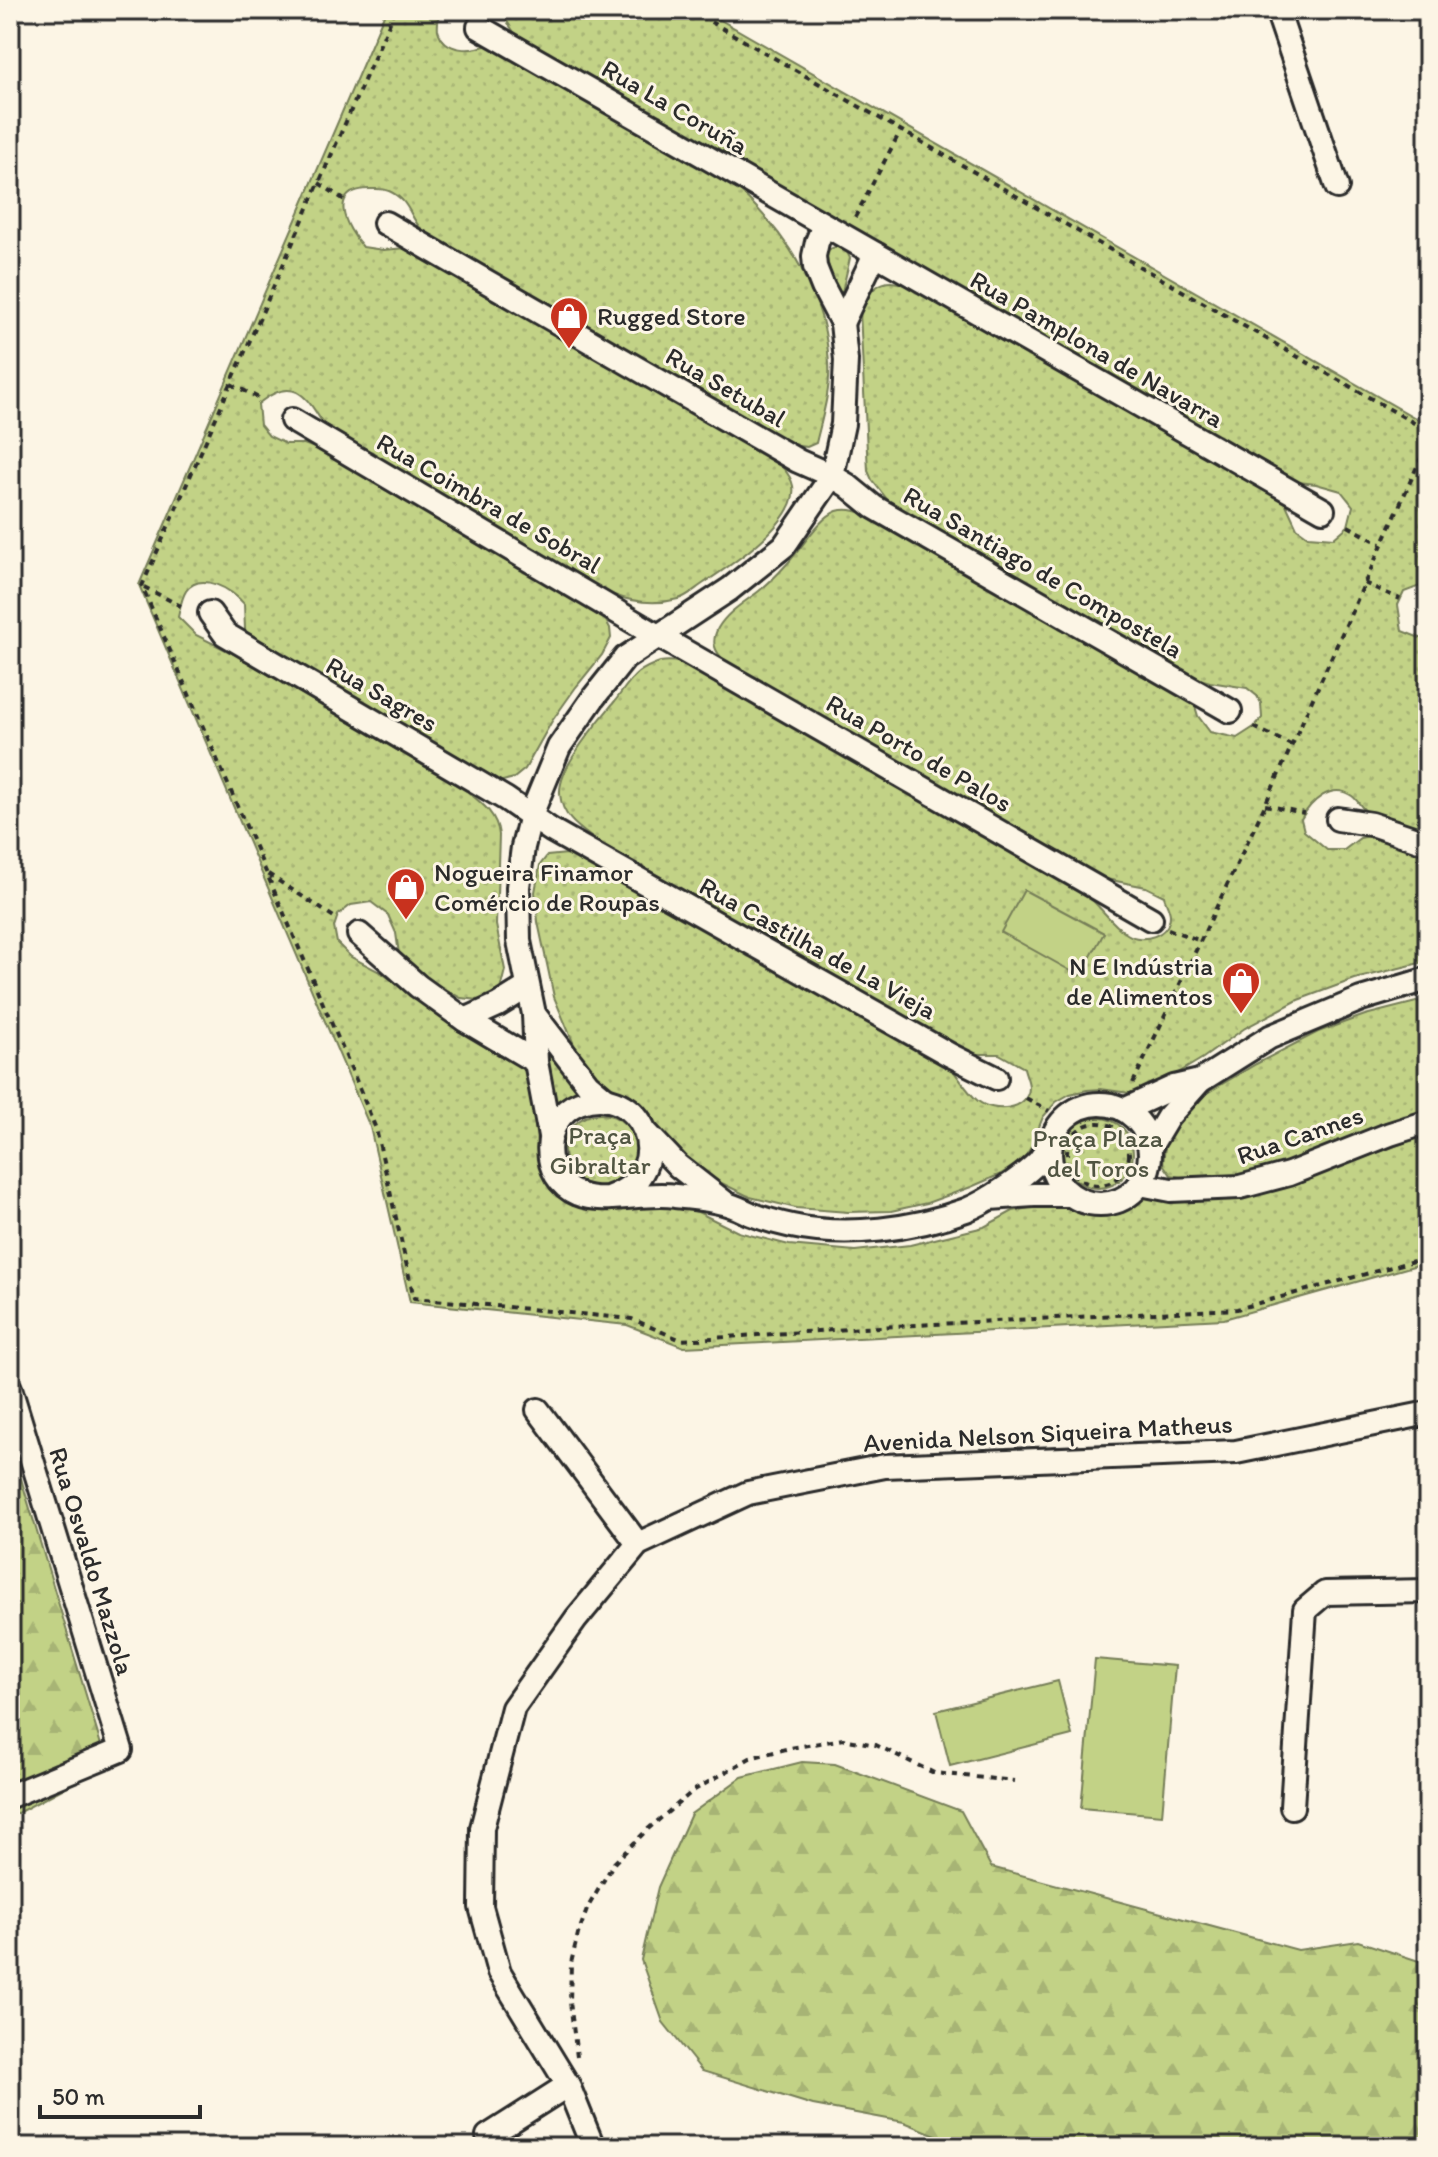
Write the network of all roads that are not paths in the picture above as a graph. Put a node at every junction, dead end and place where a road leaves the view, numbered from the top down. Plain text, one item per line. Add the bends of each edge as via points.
1 (1277, 10) edge
2 (479, 27) dead end
3 (1337, 187) dead end
4 (385, 223) dead end
5 (840, 228) junction
6 (875, 254) junction
7 (842, 323) junction
8 (292, 420) dead end
9 (832, 476) junction
10 (1323, 510) dead end
11 (210, 613) dead end
12 (658, 636) junction
13 (1230, 711) dead end
14 (531, 815) junction
15 (1338, 819) dead end
16 (1428, 843) edge
17 (1158, 924) road end
18 (359, 934) dead end
19 (1428, 979) edge
20 (527, 987) junction
21 (534, 1014) junction
22 (465, 1020) junction
23 (536, 1062) junction
24 (996, 1078) dead end
25 (1200, 1081) junction
26 (607, 1100) junction
27 (1127, 1100) junction
28 (1428, 1122) edge
29 (645, 1131) junction
30 (550, 1136) junction
31 (1051, 1143) junction
32 (1150, 1147) junction
33 (1140, 1184) junction
34 (1071, 1195) junction
35 (610, 1197) junction
36 (989, 1199) junction
37 (725, 1203) junction
38 (10, 1388) edge
39 (538, 1410) dead end
40 (1428, 1413) edge
41 (638, 1544) junction
42 (1428, 1591) edge
43 (10, 1796) edge
44 (1292, 1807) dead end
45 (568, 2085) junction
46 (488, 2136) dead end
47 (593, 2147) edge

1 - 3 street
2 - 5 street, Rua La Coruña
4 - 9 street, Rua Setubal
5 - 6 street, Rua Pamplona de Navarra
5 - 7 street via 817,242 814,256
6 - 7 street
6 - 10 street, Rua Pamplona de Navarra
7 - 9 street via 843,424
8 - 12 street, Rua Coimbra de Sobral
9 - 12 street via 784,546
9 - 13 street, Rua Santiago de Compostela via 874,507
11 - 14 street, Rua Sagres via 225,634
12 - 14 street via 625,658 594,697 559,747
12 - 17 street, Rua Porto de Palos
14 - 20 street via 518,887
14 - 24 street, Rua Castilha de La Vieja
15 - 16 street
18 - 22 street
19 - 25 street via 1361,999 1270,1037
20 - 21 street
20 - 22 street
21 - 23 street
21 - 26 street via 588,1084
22 - 23 street
23 - 30 street
25 - 27 street
25 - 32 street
26 - 29 street via 630,1110
26 - 30 street via 566,1111
27 - 31 street via 1073,1112
27 - 32 street
28 - 33 street, Rua Cannes via 1240,1187 1171,1190
29 - 35 street via 643,1172 634,1184
29 - 37 street
30 - 35 street via 553,1169 563,1183 577,1194
31 - 34 street via 1053,1172
31 - 36 street via 1038,1163
32 - 33 street
33 - 34 street via 1108,1204
34 - 36 street
35 - 37 street via 667,1194
36 - 37 street via 904,1226 831,1232 756,1216
38 - 43 street, Rua Osvaldo Mazzola via 121,1750
39 - 41 street
40 - 41 street, Avenida Nelson Siqueira Matheus via 1236,1452 885,1466 748,1493
41 - 45 street, Avenida Nelson Siqueira Matheus via 513,1708 482,1828 481,1907 499,1972
42 - 44 street via 1325,1593 1305,1610
45 - 46 street
45 - 47 street, Avenida Nelson Siqueira Matheus

